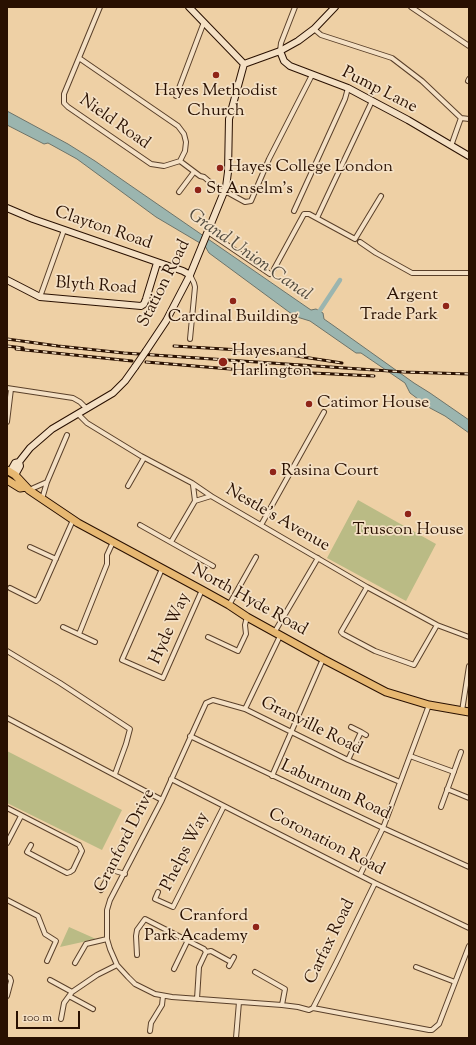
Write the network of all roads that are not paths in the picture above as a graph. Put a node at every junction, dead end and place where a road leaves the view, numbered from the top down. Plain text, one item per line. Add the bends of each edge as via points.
1 (100, 7) edge
2 (189, 7) edge
3 (295, 7) edge
4 (335, 7) edge
5 (411, 7) edge
6 (204, 22) junction
7 (314, 29) junction
8 (469, 46) edge
9 (280, 52) junction
10 (79, 58) junction
11 (244, 64) junction
12 (312, 75) junction
13 (348, 88) junction
14 (176, 96) dead end
15 (372, 101) junction
16 (461, 118) junction
17 (469, 119) edge
18 (451, 146) junction
19 (469, 156) edge
20 (180, 161) junction
21 (194, 172) junction
22 (179, 192) dead end
23 (224, 192) junction
24 (381, 196) dead end
25 (7, 208) edge
26 (294, 210) dead end
27 (317, 218) junction
28 (64, 230) junction
29 (207, 234) junction
30 (360, 242) dead end
31 (157, 263) junction
32 (274, 269) dead end
33 (270, 274) dead end
34 (469, 274) edge
35 (190, 275) junction
36 (7, 280) edge
37 (183, 289) junction
38 (194, 292) junction
39 (40, 296) junction
40 (190, 339) dead end
41 (9, 389) edge
42 (87, 409) junction
43 (324, 412) dead end
44 (78, 414) junction
45 (7, 422) edge
46 (67, 435) dead end
47 (144, 458) junction
48 (10, 473) edge
49 (47, 482) junction
50 (8, 484) edge
51 (193, 485) junction
52 (128, 486) dead end
53 (28, 488) junction
54 (211, 496) junction
55 (42, 498) junction
56 (195, 501) junction
57 (73, 520) junction
58 (140, 524) dead end
59 (261, 525) junction
60 (113, 542) junction
61 (171, 542) junction
62 (30, 546) dead end
63 (256, 557) dead end
64 (318, 558) junction
65 (56, 559) junction
66 (213, 566) dead end
67 (162, 569) junction
68 (367, 587) junction
69 (10, 588) dead end
70 (202, 590) junction
71 (229, 605) junction
72 (247, 617) junction
73 (437, 625) junction
74 (63, 627) dead end
75 (80, 634) junction
76 (277, 634) junction
77 (208, 637) dead end
78 (469, 637) edge
79 (95, 642) dead end
80 (7, 651) edge
81 (323, 659) junction
82 (469, 666) edge
83 (210, 701) joint
84 (429, 705) junction
85 (245, 709) junction
86 (465, 712) edge
87 (7, 718) edge
88 (351, 727) dead end
89 (291, 731) junction
90 (361, 732) junction
91 (366, 734) dead end
92 (190, 736) junction
93 (461, 752) dead end
94 (410, 756) junction
95 (348, 760) junction
96 (454, 772) junction
97 (115, 774) junction
98 (272, 776) junction
99 (171, 779) junction
100 (400, 782) junction
101 (447, 789) junction
102 (469, 798) edge
103 (162, 800) junction
104 (224, 806) junction
105 (441, 806) dead end
106 (7, 808) edge
107 (21, 816) junction
108 (383, 828) junction
109 (7, 843) edge
110 (31, 845) dead end
111 (469, 867) edge
112 (125, 874) junction
113 (360, 875) junction
114 (375, 883) junction
115 (101, 890) dead end
116 (158, 892) dead end
117 (7, 900) edge
118 (469, 928) edge
119 (107, 939) junction
120 (188, 940) junction
121 (469, 946) edge
122 (206, 952) junction
123 (137, 955) dead end
124 (234, 957) dead end
125 (47, 962) dead end
126 (75, 964) dead end
127 (117, 964) junction
128 (416, 967) dead end
129 (174, 969) dead end
130 (255, 972) dead end
131 (7, 976) edge
132 (50, 980) dead end
133 (455, 982) junction
134 (72, 992) junction
135 (7, 996) edge
136 (69, 996) junction
137 (163, 996) junction
138 (197, 999) junction
139 (239, 1002) junction
140 (282, 1005) junction
141 (93, 1009) dead end
142 (311, 1009) junction
143 (61, 1019) dead end
144 (150, 1031) dead end
145 (236, 1038) edge

1 - 10 street, Nield Road
2 - 6 street
3 - 9 street
4 - 7 street
5 - 8 street
6 - 11 street
6 - 14 street
7 - 9 street
7 - 16 street via 323,36 392,58 422,81
9 - 11 street
9 - 12 street, Pump Lane via 290,66
10 - 20 street via 178,126 184,134 186,144
10 - 20 street, Nield Road via 64,94 63,101 66,106 151,164 164,166
11 - 23 street, Station Road via 229,119 228,172
12 - 13 street, Pump Lane
12 - 23 street via 251,201 245,202
13 - 15 street, Pump Lane
13 - 26 street
15 - 18 street, Pump Lane
15 - 27 street
16 - 17 street
16 - 18 street
18 - 19 street, Pump Lane
20 - 21 street
21 - 22 street
21 - 23 street
23 - 29 street, Station Road
24 - 27 street via 355,239
25 - 28 street, Clayton Road
27 - 32 street via 309,214 303,216
28 - 31 street, Clayton Road
28 - 39 street
29 - 33 street
29 - 35 street, Station Road
30 - 34 street via 412,272
31 - 35 street, Clayton Road
31 - 39 street, Blyth Road via 146,299 141,306
35 - 37 street, Station Road
35 - 38 street via 194,283
36 - 39 street, Blyth Road
37 - 38 street via 189,287
37 - 42 street, Station Road, bridge via 164,324 120,387
38 - 40 street
41 - 42 street via 73,398
41 - 45 street
42 - 44 street, Station Road
43 - 59 street
44 - 47 street, Nestle's Avenue via 87,423
44 - 48 street, Station Road via 52,429 30,448 19,462 20,466
46 - 49 street
47 - 51 street, Nestle's Avenue
47 - 52 street
48 - 50 main road, Station Road
48 - 53 main road, North Hyde Road
49 - 53 street
49 - 55 street
50 - 53 main road, North Hyde Road
51 - 54 street, Nestle's Avenue
51 - 56 street
53 - 55 main road, North Hyde Road
54 - 56 street
54 - 59 street, Nestle's Avenue
55 - 57 main road, North Hyde Road
56 - 61 street
57 - 60 main road, North Hyde Road
57 - 65 street
58 - 61 street
59 - 64 street, Nestle's Avenue
60 - 67 main road, North Hyde Road
60 - 75 street
61 - 66 street
62 - 65 street
63 - 71 street
64 - 68 street, Nestle's Avenue
64 - 76 street
65 - 69 street via 36,601
67 - 70 main road, North Hyde Road
67 - 70 street, Hyde Way via 122,660 163,678
68 - 73 street, Nestle's Avenue
68 - 73 street via 341,632 343,634 375,651 414,665
70 - 71 main road, North Hyde Road
71 - 72 main road, North Hyde Road
72 - 76 main road, North Hyde Road
72 - 77 street via 246,634 238,651
73 - 78 street, Nestle's Avenue
74 - 75 street
75 - 79 street
76 - 81 main road, North Hyde Road
76 - 85 street
80 - 97 street via 130,729
81 - 84 main road, North Hyde Road via 386,692
81 - 89 street
82 - 86 street
83 - 85 street, Granville Road
83 - 92 street, Cranford Drive via 205,705
84 - 86 main road, North Hyde Road
84 - 94 street
85 - 89 street, Granville Road
87 - 97 street
88 - 90 street
89 - 95 street, Granville Road
89 - 98 street
90 - 91 street
90 - 95 street
92 - 98 street, Laburnum Road
92 - 99 street, Cranford Drive
93 - 96 street
94 - 96 street
94 - 100 street
95 - 100 street, Granville Road
96 - 101 street
97 - 103 street
98 - 108 street, Laburnum Road
99 - 103 street, Cranford Drive
99 - 104 street, Coronation Road
100 - 108 street
101 - 102 street
101 - 105 street
103 - 112 street, Cranford Drive
104 - 113 street, Coronation Road
104 - 116 street, Phelps Way via 173,907 155,899
106 - 107 street
107 - 109 street
107 - 110 street via 79,845 82,851 73,870 67,873 27,852
108 - 111 street, Laburnum Road
108 - 113 street
112 - 115 street via 112,870
112 - 119 street, Cranford Drive via 110,900
113 - 114 street, Coronation Road
114 - 118 street, Coronation Road
114 - 142 street, Carfax Road
117 - 125 street via 38,916 46,934 56,941
119 - 126 street via 86,944
119 - 127 street, Cranford Drive
120 - 122 street
120 - 123 street via 145,919 137,930
120 - 129 street
121 - 133 street
122 - 124 street via 210,951 230,964
122 - 138 street via 199,967
127 - 134 street
127 - 137 street, Cranford Drive via 135,984
128 - 133 street
130 - 140 street via 285,989
131 - 135 street via 11,981
132 - 134 street
133 - 142 street, Cranford Drive via 439,1024 432,1030
134 - 136 street
136 - 141 street
136 - 143 street via 64,1003
137 - 138 street, Cranford Drive
137 - 144 street via 162,1005 151,1023
138 - 139 street, Cranford Drive
139 - 140 street, Cranford Drive
139 - 145 street
140 - 142 street, Cranford Drive

